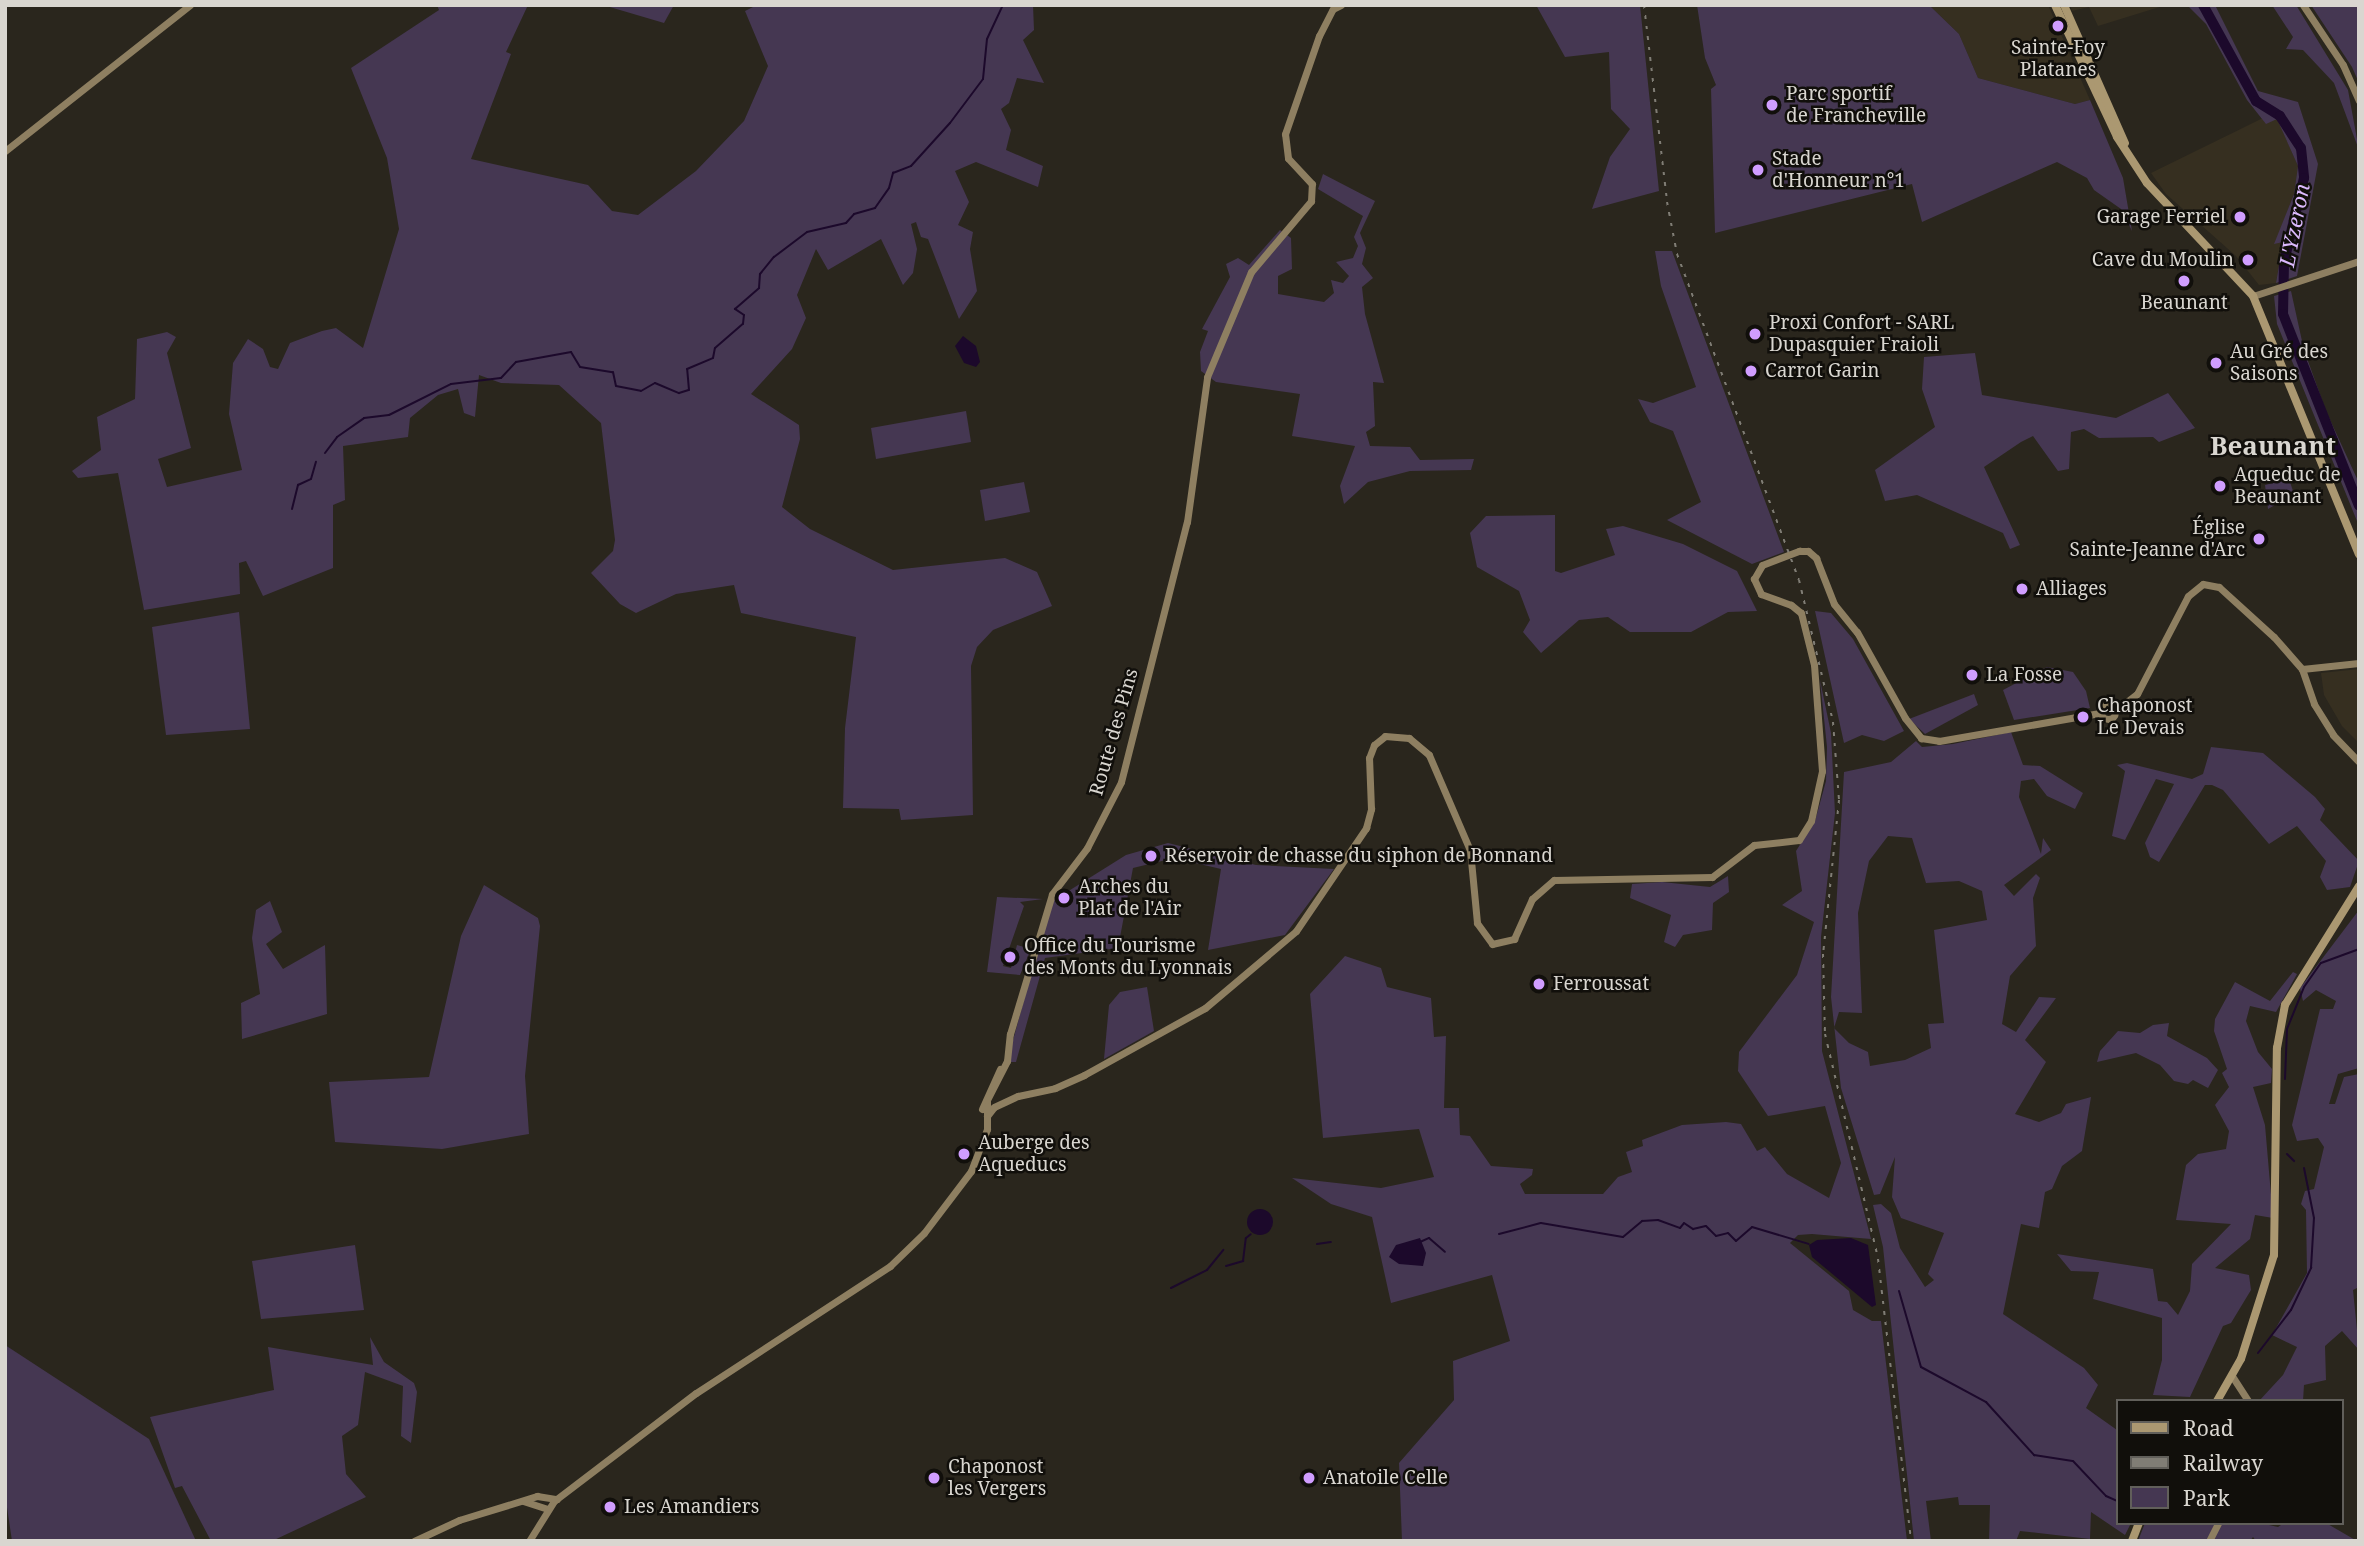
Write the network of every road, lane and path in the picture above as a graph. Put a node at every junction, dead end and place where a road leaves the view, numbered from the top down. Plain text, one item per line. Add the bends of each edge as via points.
1 (190, 5) edge
2 (1341, 5) edge
3 (2055, 5) edge
4 (2064, 5) edge
5 (2303, 5) edge
6 (2359, 101) edge
7 (2126, 146) junction
8 (5, 151) edge
9 (2359, 261) edge
10 (2253, 296) junction
11 (2359, 554) edge
12 (2359, 663) edge
13 (2302, 669) junction
14 (2359, 762) edge
15 (2359, 886) edge
16 (994, 1096) junction
17 (987, 1100) junction
18 (982, 1109) junction
19 (987, 1116) junction
20 (983, 1137) junction
21 (2232, 1376) junction
22 (2218, 1399) edge
23 (2247, 1399) edge
24 (557, 1499) junction
25 (523, 1501) junction
26 (548, 1509) junction
27 (2217, 1525) edge
28 (414, 1541) edge
29 (529, 1541) edge
30 (2209, 1541) edge

1 - 8 main road
2 - 16 main road, Route des Pins via 1333,9 1319,36 1285,134 1288,158 1312,184 1311,201 1251,272 1207,377 1187,522 1121,782 1087,848 1052,894
3 - 7 main road via 2108,119
4 - 7 main road
5 - 6 main road via 2343,65
7 - 10 main road via 2162,204 2221,258
9 - 10 main road
10 - 11 main road
12 - 13 main road
13 - 14 main road via 2314,704 2333,735
13 - 16 main road via 2219,587 2203,584 2188,596 2132,703 2115,710 2106,705 2101,713 1939,741 1922,738 1905,718 1855,629 1836,607 1814,555 1801,550 1756,571 1755,587 1801,613 1815,670 1822,771 1804,834 1791,844 1751,846 1712,877 1554,880 1532,899 1514,939 1492,944 1480,933 1470,850 1429,755 1409,738 1385,736 1374,745 1369,758 1371,809 1366,828 1296,931 1205,1008 1074,1079 1018,1096
15 - 21 main road via 2295,985 2279,1026 2274,1255
16 - 17 main road, Route des Pins
16 - 18 main road, Route des Pins
16 - 19 main road
17 - 18 main road, Route des Pins
17 - 19 main road
18 - 20 main road
19 - 20 main road
20 - 24 main road via 971,1171 925,1233 890,1266 696,1393
21 - 22 main road
21 - 23 main road
24 - 25 main road via 537,1496
24 - 26 main road
25 - 26 main road
25 - 28 main road via 459,1520
26 - 29 main road
27 - 30 main road

